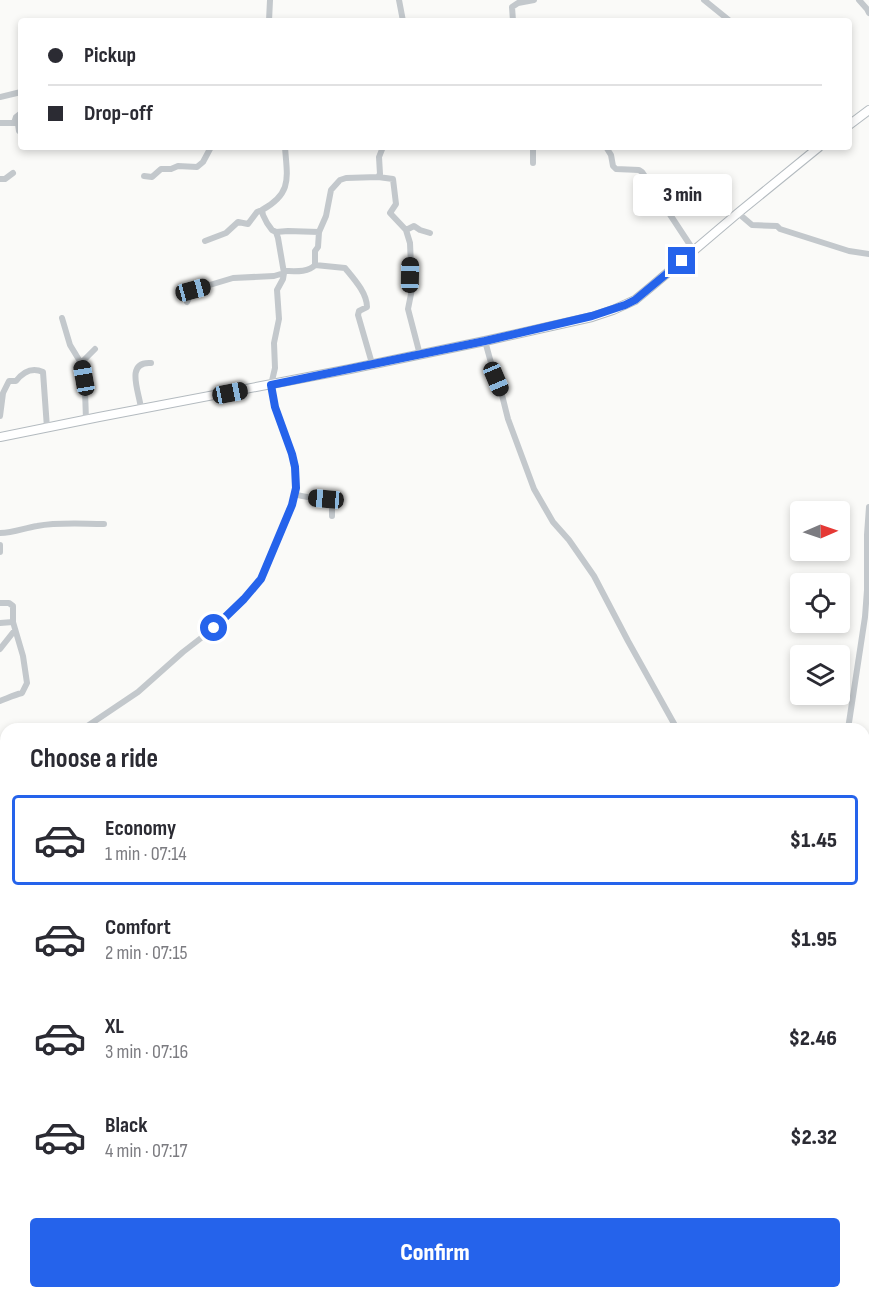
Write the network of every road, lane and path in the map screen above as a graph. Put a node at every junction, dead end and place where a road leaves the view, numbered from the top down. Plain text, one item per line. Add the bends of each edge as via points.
1 (270, 0) edge
2 (399, 0) edge
3 (534, 0) edge
4 (704, 0) edge
5 (859, 0) edge
6 (869, 13) edge
7 (269, 18) edge
8 (402, 18) edge
9 (513, 18) edge
10 (726, 18) edge
11 (0, 89) edge
12 (18, 93) edge
13 (0, 97) edge
14 (869, 110) edge
15 (0, 123) edge
16 (852, 123) edge
17 (18, 124) edge
18 (209, 150) edge
19 (285, 150) edge
20 (382, 150) edge
21 (533, 150) edge
22 (608, 150) edge
23 (815, 150) edge
24 (533, 163) dead end
25 (14, 173) dead end
26 (144, 176) dead end
27 (378, 177) junction
28 (0, 179) edge
29 (262, 210) junction
30 (738, 213) junction
31 (406, 230) junction
32 (276, 232) junction
33 (319, 232) junction
34 (430, 233) dead end
35 (205, 241) dead end
36 (694, 251) junction
37 (869, 254) edge
38 (315, 265) junction
39 (284, 272) junction
40 (187, 302) dead end
41 (62, 318) dead end
42 (485, 341) junction
43 (95, 349) dead end
44 (420, 355) junction
45 (81, 363) junction
46 (151, 363) dead end
47 (374, 364) junction
48 (271, 385) junction
49 (141, 409) junction
50 (0, 416) edge
51 (86, 420) junction
52 (47, 428) junction
53 (0, 437) edge
54 (295, 494) junction
55 (869, 507) edge
56 (332, 516) dead end
57 (104, 524) dead end
58 (0, 533) edge
59 (868, 535) edge
60 (0, 545) edge
61 (0, 552) edge
62 (0, 603) edge
63 (13, 622) junction
64 (0, 623) edge
65 (15, 630) junction
66 (0, 649) edge
67 (0, 701) edge
68 (92, 723) edge
69 (674, 723) edge
70 (849, 723) edge

1 - 7 street
2 - 8 street
3 - 9 street via 512,7
4 - 10 street
5 - 6 street
11 - 13 street
12 - 13 street
14 - 16 main road
15 - 17 street
18 - 26 street via 197,167 178,166 161,169 152,177
19 - 29 street via 286,186 276,202
20 - 27 street
21 - 24 street
22 - 36 street via 616,169 642,172
23 - 30 main road
25 - 28 street
27 - 31 street via 393,179 396,204 390,213
27 - 33 street via 340,180 331,190
29 - 32 street
29 - 35 street via 248,224 238,222 226,233
30 - 36 main road
30 - 37 street via 752,225 777,226
31 - 34 street via 414,226
31 - 44 street via 412,289 408,309
32 - 33 street
32 - 39 street
33 - 38 street
36 - 42 main road via 625,305
38 - 39 street
38 - 47 street via 345,268 361,288 368,304 359,310 359,319
39 - 40 street via 233,278 193,290
39 - 48 street via 277,290 279,319
41 - 45 street via 70,345
42 - 44 main road
42 - 69 street via 534,489 553,522 594,576
43 - 45 street
44 - 47 main road
45 - 51 street
46 - 49 street via 138,366 135,373
47 - 48 main road
48 - 49 main road
48 - 54 street via 295,467
49 - 51 main road
50 - 52 street via 9,381 39,370 43,372
51 - 52 main road
52 - 53 main road
54 - 56 street via 326,499 332,506
54 - 68 street via 261,579 244,599 138,692
55 - 59 street
57 - 58 street via 35,526
59 - 70 street via 865,617
60 - 61 street
62 - 63 street via 12,604
63 - 64 street
63 - 65 street
65 - 66 street
65 - 67 street via 27,683 22,693

